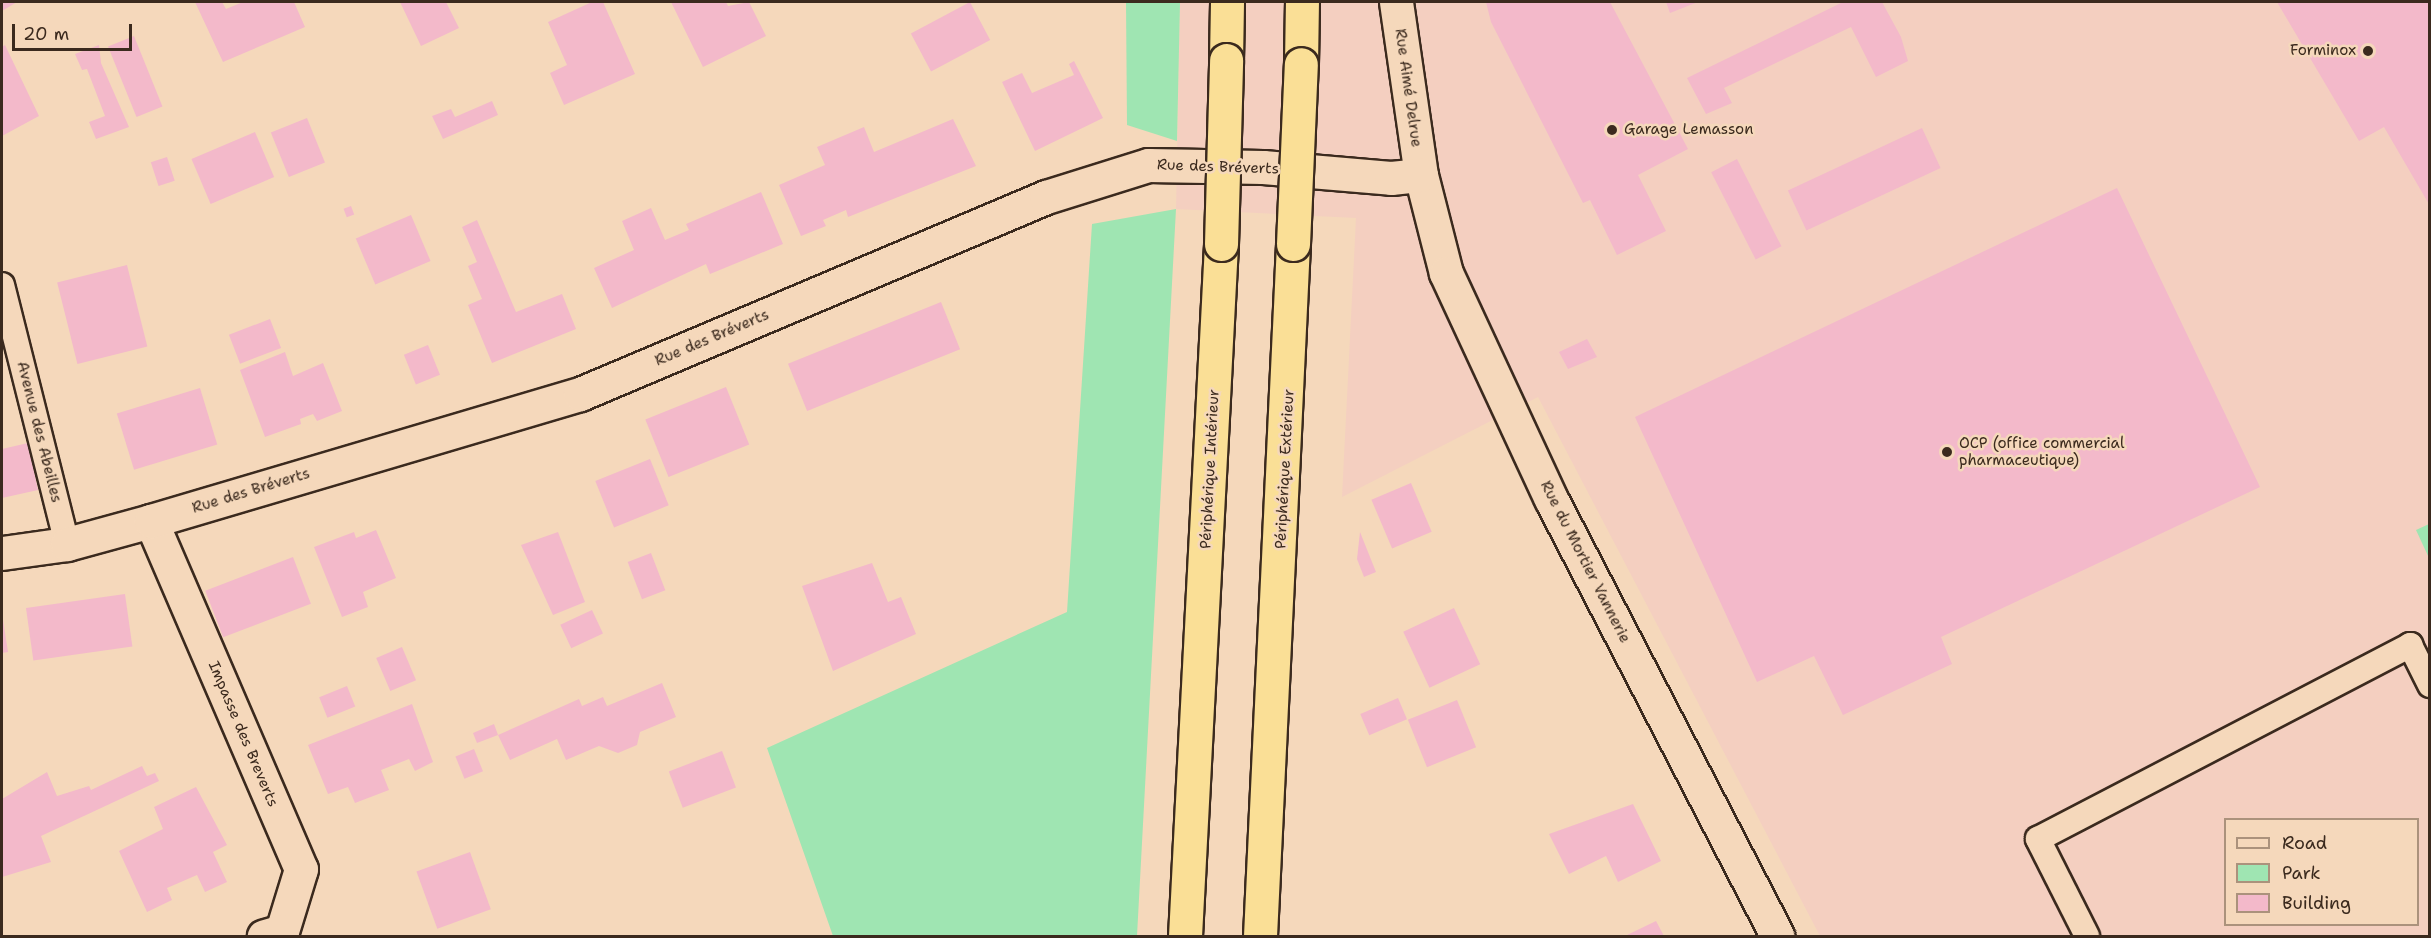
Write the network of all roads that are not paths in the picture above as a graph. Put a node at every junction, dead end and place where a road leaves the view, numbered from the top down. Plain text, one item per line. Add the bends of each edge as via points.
1 (1227, 2) edge
2 (1302, 2) edge
3 (1396, 2) edge
4 (1421, 175) junction
5 (2, 285) edge
6 (151, 521) junction
7 (67, 544) junction
8 (2, 553) edge
9 (2430, 685) edge
10 (264, 936) edge
11 (1185, 936) edge
12 (1260, 936) edge
13 (1778, 936) edge
14 (2087, 936) edge

1 - 11 highway, Périphérique Intérieur, bridge via 1221,244
2 - 12 highway, Périphérique Extérieur, bridge via 1289,383
3 - 4 street, Rue Aimé Delrue
4 - 6 street, Rue des Bréverts via 1391,178 1263,167 1148,165 1046,196 580,394
4 - 13 street, Rue du Mortier Vannerie via 1446,273 1551,499
5 - 7 lane, Avenue des Abeilles
6 - 7 street, Rue des Bréverts
6 - 10 street, Impasse des Breverts via 302,869 282,931
7 - 8 street, Rue des Bréverts
9 - 14 lane via 2410,645 2038,839

